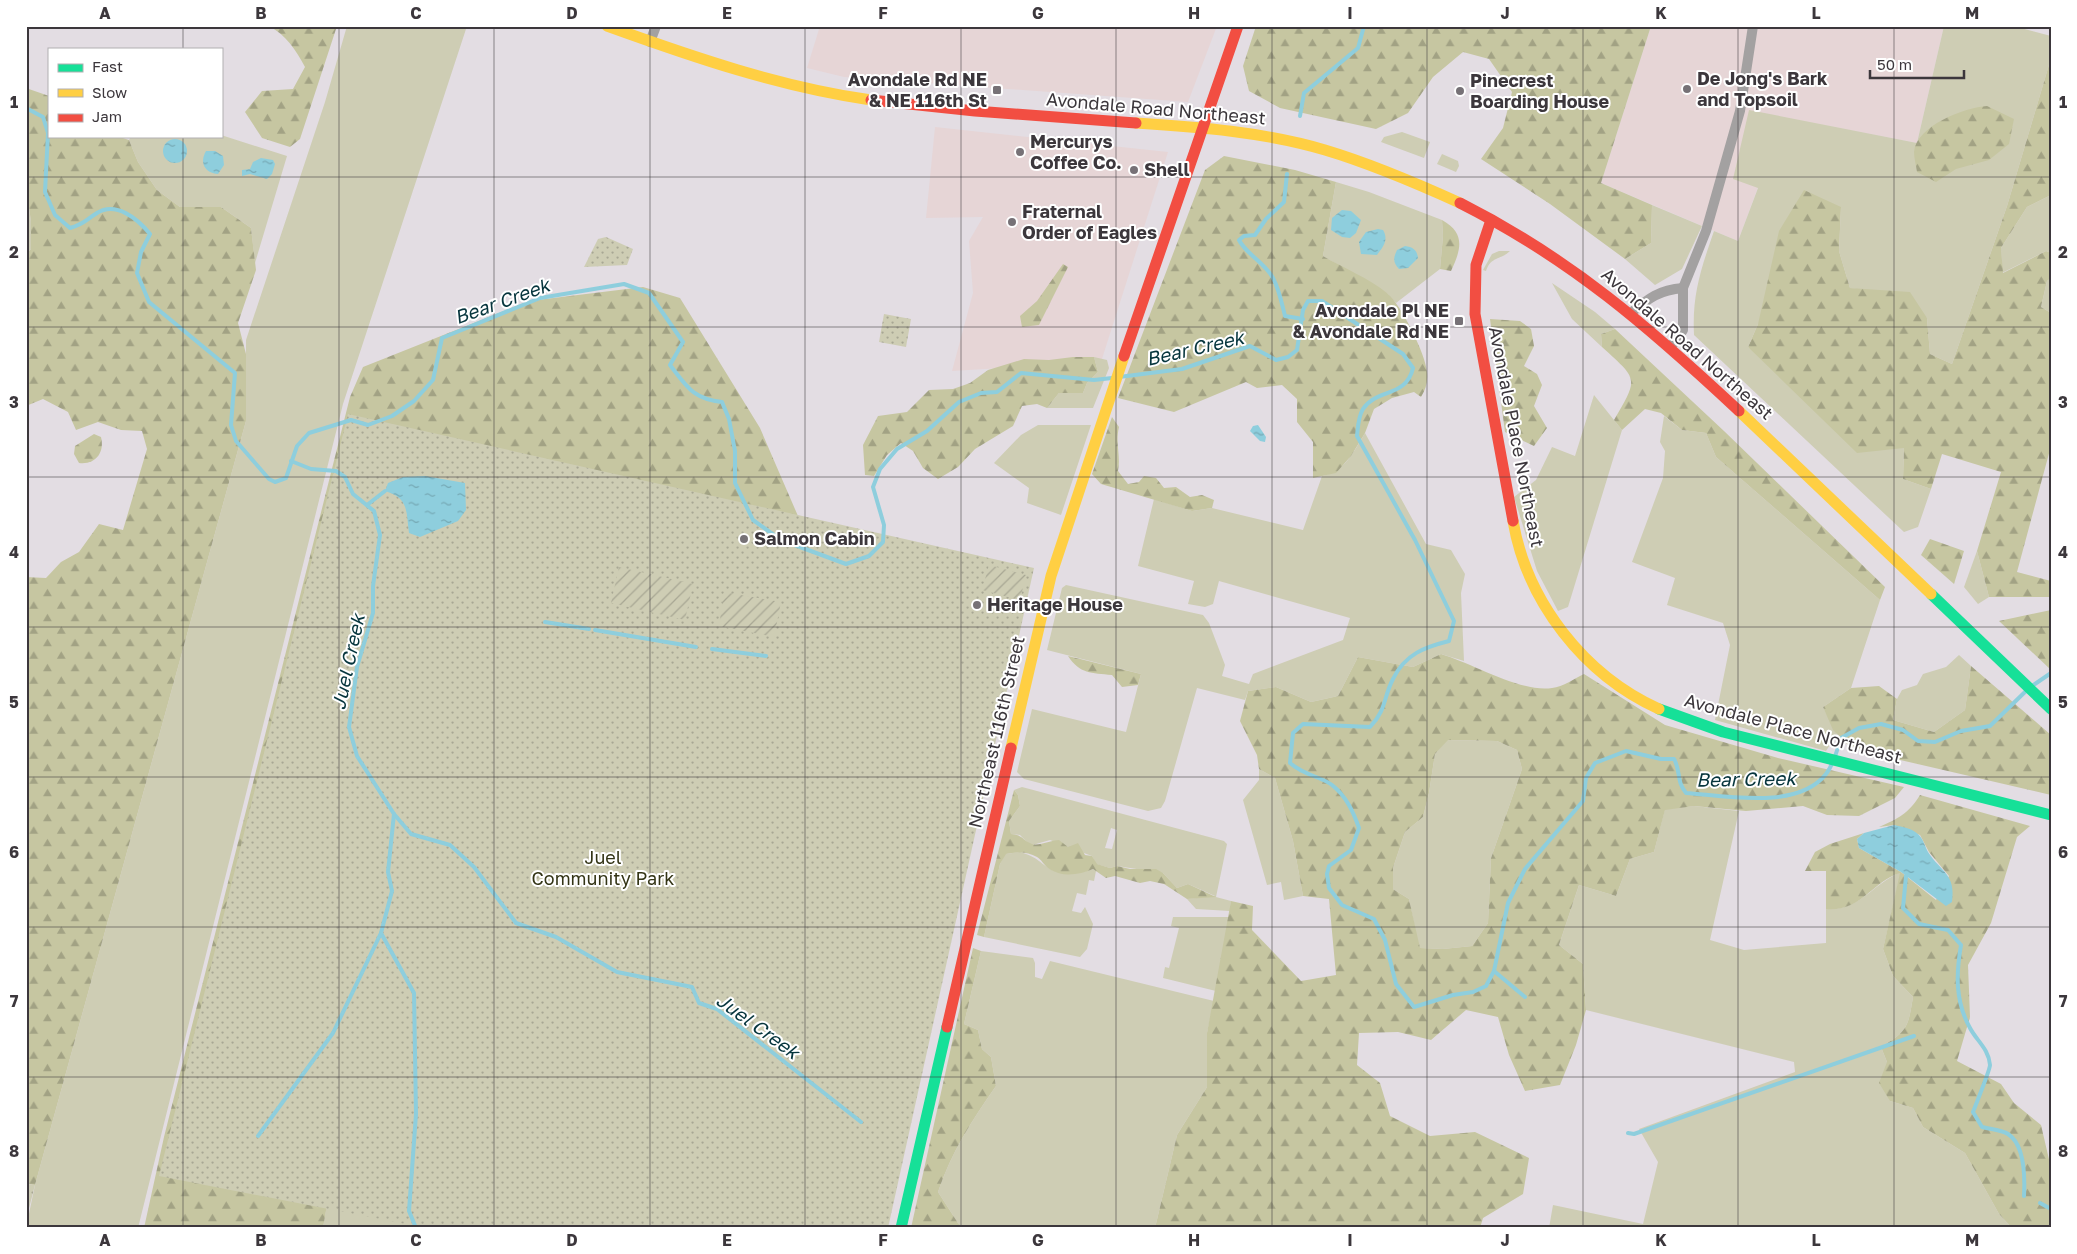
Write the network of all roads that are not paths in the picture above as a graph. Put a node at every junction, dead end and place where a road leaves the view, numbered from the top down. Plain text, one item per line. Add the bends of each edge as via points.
1 (607, 26) edge
2 (656, 26) edge
3 (1238, 26) edge
4 (1753, 26) edge
5 (650, 42) junction
6 (1204, 128) junction
7 (1491, 220) junction
8 (1683, 288) junction
9 (1631, 313) junction
10 (1670, 348) junction
11 (2051, 709) edge
12 (2051, 815) edge
13 (901, 1228) edge

1 - 5 street, Avondale Road Northeast
2 - 5 street
3 - 6 street, Northeast 116th Street
4 - 8 street via 1740,111 1722,179
5 - 6 street, Avondale Road Northeast via 775,83 886,103
6 - 7 street, Avondale Road Northeast via 1277,139 1362,160
6 - 13 street, Northeast 116th Street via 1051,576
7 - 9 street, Avondale Road Northeast via 1572,268
7 - 12 street, Avondale Place Northeast via 1475,257 1475,314 1518,550 1545,605 1576,650 1599,672 1635,698 1678,717
8 - 9 street via 1666,289
8 - 10 street via 1683,330
9 - 10 street, Avondale Road Northeast
10 - 11 street, Avondale Road Northeast via 1908,568

